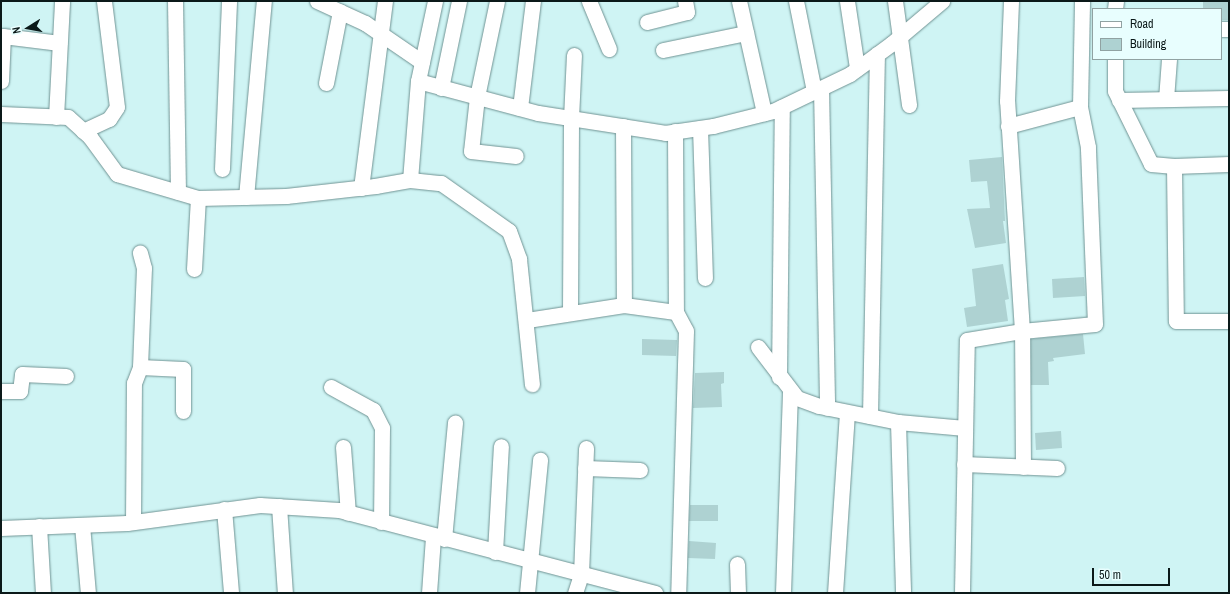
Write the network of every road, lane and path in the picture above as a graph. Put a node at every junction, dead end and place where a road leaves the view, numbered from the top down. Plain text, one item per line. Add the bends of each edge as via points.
1 (62, 1) edge
2 (104, 1) edge
3 (175, 1) edge
4 (229, 1) edge
5 (264, 1) edge
6 (317, 1) edge
7 (385, 1) edge
8 (435, 1) edge
9 (459, 1) edge
10 (497, 1) edge
11 (533, 1) edge
12 (589, 1) edge
13 (685, 1) edge
14 (739, 1) edge
15 (796, 1) edge
16 (847, 1) edge
17 (894, 1) edge
18 (942, 1) edge
19 (1011, 1) edge
20 (1082, 1) edge
21 (340, 12) junction
22 (647, 22) dead end
23 (380, 33) junction
24 (746, 33) junction
25 (899, 37) junction
26 (60, 43) junction
27 (609, 49) dead end
28 (663, 50) dead end
29 (877, 54) junction
30 (574, 56) dead end
31 (1115, 60) edge
32 (1169, 60) edge
33 (422, 62) junction
34 (857, 68) junction
35 (1, 81) edge
36 (418, 81) junction
37 (326, 83) dead end
38 (441, 88) junction
39 (817, 89) junction
40 (477, 97) junction
41 (1229, 98) edge
42 (1119, 100) junction
43 (1166, 100) junction
44 (909, 105) dead end
45 (782, 107) junction
46 (1080, 107) junction
47 (520, 108) junction
48 (764, 113) junction
49 (1, 114) edge
50 (56, 117) junction
51 (571, 118) junction
52 (622, 126) junction
53 (1008, 126) junction
54 (700, 128) junction
55 (83, 130) junction
56 (675, 132) junction
57 (516, 156) dead end
58 (1229, 164) edge
59 (1174, 166) junction
60 (222, 169) dead end
61 (410, 180) junction
62 (362, 188) junction
63 (178, 192) junction
64 (246, 197) junction
65 (198, 198) junction
66 (140, 253) dead end
67 (194, 269) dead end
68 (705, 278) dead end
69 (624, 305) junction
70 (676, 312) junction
71 (570, 313) junction
72 (527, 320) junction
73 (1229, 321) edge
74 (1022, 331) junction
75 (758, 347) dead end
76 (140, 367) junction
77 (66, 376) dead end
78 (779, 377) junction
79 (532, 384) dead end
80 (331, 388) dead end
81 (790, 390) junction
82 (1, 391) edge
83 (827, 408) junction
84 (183, 411) dead end
85 (847, 412) junction
86 (870, 416) junction
87 (898, 422) junction
88 (455, 423) dead end
89 (965, 428) junction
90 (501, 446) dead end
91 (344, 448) dead end
92 (586, 448) dead end
93 (540, 460) dead end
94 (964, 464) junction
95 (1023, 467) junction
96 (585, 468) junction
97 (1056, 468) dead end
98 (640, 470) dead end
99 (279, 506) junction
100 (224, 510) junction
101 (348, 512) junction
102 (133, 522) junction
103 (380, 522) junction
104 (82, 525) junction
105 (39, 526) junction
106 (1, 528) edge
107 (439, 538) junction
108 (495, 552) junction
109 (531, 561) junction
110 (737, 564) dead end
111 (581, 574) junction
112 (623, 589) edge
113 (43, 593) edge
114 (88, 593) edge
115 (231, 593) edge
116 (285, 593) edge
117 (429, 593) edge
118 (527, 593) edge
119 (575, 593) edge
120 (655, 593) edge
121 (678, 593) edge
122 (738, 593) edge
123 (783, 593) edge
124 (835, 593) edge
125 (903, 593) edge
126 (962, 593) edge

1 - 26 street
2 - 55 street via 117,107 109,119
3 - 63 street
4 - 60 street
5 - 64 street
6 - 21 street
7 - 23 street
8 - 33 street
9 - 38 street
10 - 40 street
11 - 47 street
12 - 27 street
13 - 22 street via 687,12
14 - 24 street
15 - 39 street
16 - 34 street
17 - 25 street
18 - 25 street
19 - 53 street
20 - 46 street
21 - 23 street
21 - 37 street
23 - 33 street
23 - 62 street
24 - 28 street
24 - 48 street
25 - 29 street
25 - 44 street
26 - 35 street via 3,36
26 - 50 street
29 - 34 street
29 - 86 street
30 - 51 street
31 - 42 street via 1115,91
32 - 43 street
33 - 36 street
34 - 39 street
36 - 38 street
36 - 61 street
38 - 40 street
39 - 45 street
39 - 83 street
40 - 47 street
40 - 57 street via 471,151
41 - 43 street
42 - 43 street
42 - 59 street via 1151,164
45 - 48 street
45 - 78 street
46 - 53 street
46 - 74 street via 1088,147 1095,324
47 - 51 street
48 - 54 street
49 - 50 street
50 - 55 street via 68,118
51 - 52 street
51 - 71 street
52 - 56 street via 665,133
52 - 69 street
53 - 74 street
54 - 56 street
54 - 68 street
55 - 63 street via 117,174
56 - 70 street
58 - 59 street
59 - 73 street via 1176,321
61 - 62 street
61 - 72 street via 441,183 509,231 518,259
62 - 64 street via 286,196
63 - 65 street
64 - 65 street
65 - 67 street
66 - 76 street via 144,268
69 - 70 street
69 - 71 street
70 - 121 street via 686,331
71 - 72 street
72 - 79 street
74 - 89 street via 967,340
74 - 95 street
75 - 78 street
76 - 84 street via 183,369
76 - 102 street via 134,383
77 - 82 street via 22,374 20,391
78 - 81 street
80 - 103 street via 373,410 382,428
81 - 83 street via 797,398
81 - 123 street
83 - 85 street
85 - 86 street
85 - 124 street
86 - 87 street
87 - 89 street
87 - 125 street
88 - 107 street
89 - 94 street
90 - 108 street
91 - 101 street
92 - 96 street
93 - 109 street
94 - 95 street
94 - 126 street
95 - 97 street
96 - 98 street
96 - 111 street
99 - 100 street via 260,505
99 - 101 street
99 - 116 street
100 - 102 street
100 - 115 street
101 - 103 street
102 - 104 street
103 - 107 street
104 - 105 street
104 - 114 street
105 - 106 street
105 - 113 street
107 - 108 street
107 - 117 street
108 - 109 street
109 - 111 street
109 - 118 street
110 - 122 street
111 - 112 street
111 - 119 street
112 - 120 street

